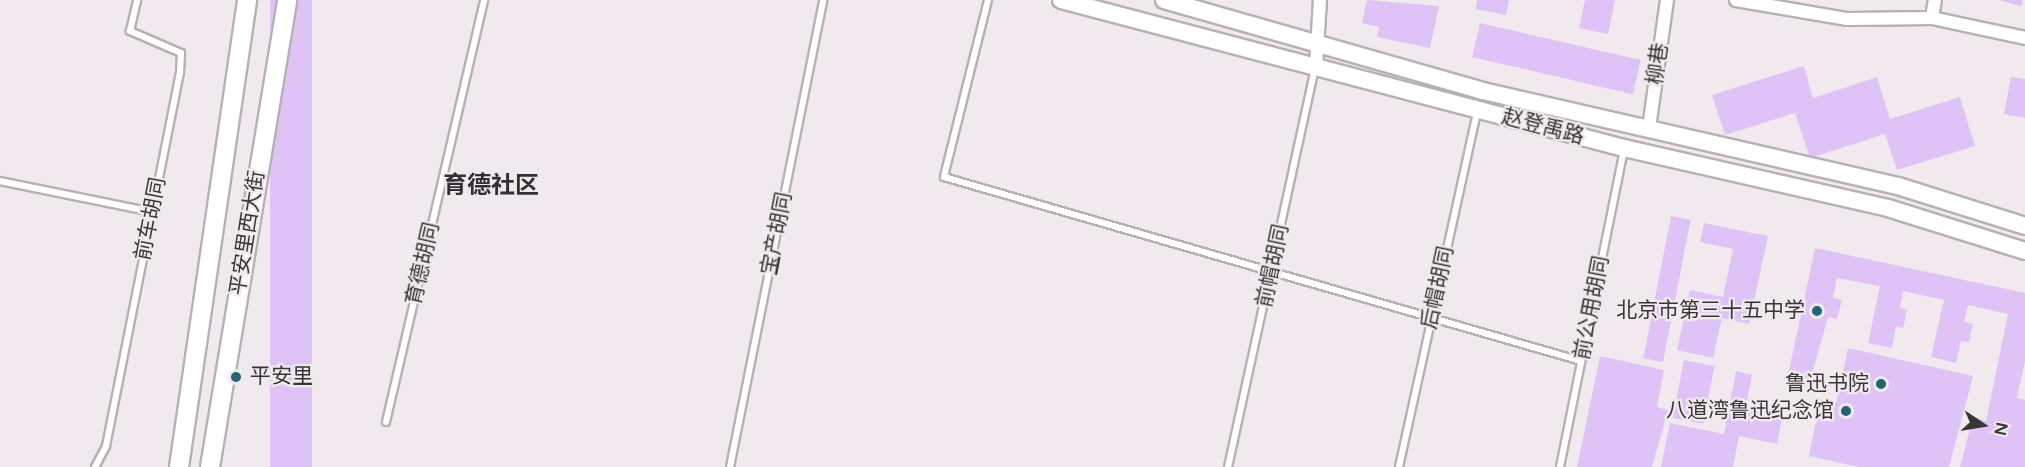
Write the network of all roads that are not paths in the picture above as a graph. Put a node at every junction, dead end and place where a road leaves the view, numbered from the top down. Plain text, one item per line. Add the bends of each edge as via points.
1 (137, 0) edge
2 (247, 0) edge
3 (287, 0) edge
4 (484, 0) edge
5 (824, 0) edge
6 (988, 0) edge
7 (1061, 0) edge
8 (1164, 0) edge
9 (1320, 0) edge
10 (1667, 0) edge
11 (1736, 0) edge
12 (1935, 0) edge
13 (1932, 18) junction
14 (2025, 38) edge
15 (1320, 44) junction
16 (1316, 65) junction
17 (1477, 110) junction
18 (1649, 128) junction
19 (1624, 148) junction
20 (0, 181) edge
21 (152, 212) junction
22 (2025, 226) edge
23 (2025, 251) edge
24 (1274, 269) junction
25 (1431, 317) junction
26 (1581, 361) junction
27 (386, 422) dead end
28 (95, 467) edge
29 (179, 467) edge
30 (210, 467) edge
31 (730, 467) edge
32 (1228, 467) edge
33 (1399, 467) edge
34 (1560, 467) edge

1 - 21 lane, 前车胡同 via 130,31 181,53
2 - 29 main road, 平安里西大街
3 - 30 main road, 平安里西大街
4 - 27 lane, 育德胡同
5 - 31 lane, 宝产胡同
6 - 24 lane via 944,177
7 - 16 main road, 赵登禹路
8 - 15 main road, 赵登禹路
9 - 15 street
10 - 18 street, 柳巷
11 - 13 street via 1847,19
12 - 13 street
13 - 14 street
15 - 16 street
15 - 18 main road, 赵登禹路 via 1483,92
16 - 17 main road, 赵登禹路
16 - 24 lane, 前帽胡同
17 - 19 main road, 赵登禹路
17 - 25 lane, 后帽胡同
18 - 22 main road, 赵登禹路 via 1898,186
19 - 23 main road, 赵登禹路 via 1888,208
19 - 26 lane, 前公用胡同
20 - 21 lane
21 - 28 lane, 前车胡同 via 106,446
24 - 25 lane
24 - 32 lane, 前帽胡同
25 - 26 lane
25 - 33 lane, 后帽胡同
26 - 34 lane, 前公用胡同

